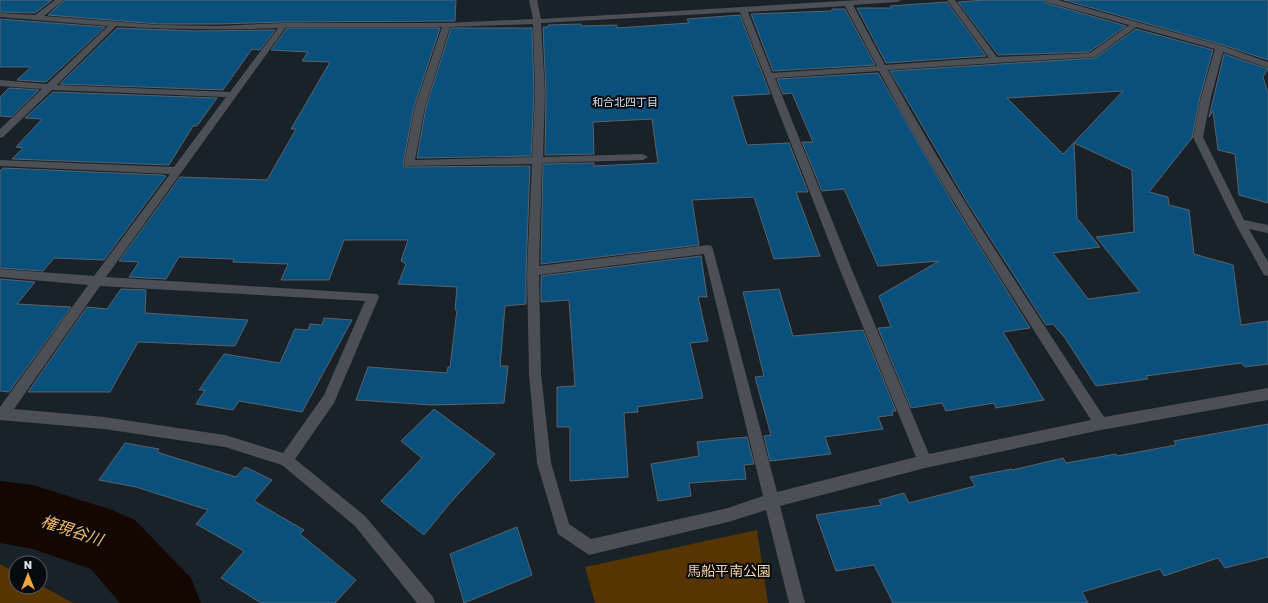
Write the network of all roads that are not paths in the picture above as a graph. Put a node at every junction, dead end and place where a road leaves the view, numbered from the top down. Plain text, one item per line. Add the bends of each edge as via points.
1 (60, 0) edge
2 (533, 0) edge
3 (897, 0) edge
4 (951, 0) edge
5 (1049, 0) edge
6 (848, 4) junction
7 (743, 10) junction
8 (0, 14) edge
9 (38, 17) junction
10 (537, 20) junction
11 (114, 24) junction
12 (284, 25) junction
13 (447, 25) junction
14 (1135, 25) junction
15 (1220, 48) junction
16 (995, 60) junction
17 (1268, 65) edge
18 (882, 67) junction
19 (769, 76) junction
20 (0, 83) edge
21 (50, 87) junction
22 (233, 94) junction
23 (0, 135) edge
24 (643, 157) dead end
25 (536, 161) junction
26 (0, 163) edge
27 (177, 171) junction
28 (1240, 223) junction
29 (1268, 229) edge
30 (533, 271) junction
31 (0, 272) edge
32 (1268, 272) edge
33 (97, 281) junction
34 (1268, 394) edge
35 (1, 415) edge
36 (1101, 424) junction
37 (286, 460) junction
38 (925, 461) junction
39 (771, 501) junction
40 (427, 603) edge
41 (797, 603) edge

1 - 9 street
2 - 10 street
3 - 6 street
4 - 16 street
5 - 14 street
6 - 7 street
6 - 18 street
7 - 10 street
7 - 19 street
8 - 9 street
9 - 11 street
10 - 13 street
10 - 25 street via 540,93
11 - 12 street via 218,28
11 - 21 street
12 - 13 street
12 - 22 street
13 - 25 street via 420,107 408,164
14 - 15 street
14 - 16 street via 1092,55
15 - 17 street
15 - 28 street via 1198,137
16 - 18 street
18 - 19 street
18 - 36 street via 982,239
19 - 38 street
20 - 21 street
21 - 22 street
21 - 23 street
22 - 27 street
24 - 25 street
25 - 30 street
26 - 27 street
27 - 33 street
28 - 29 street
28 - 32 street
30 - 39 street via 708,249
30 - 39 street via 535,374 544,463 563,528 589,547 728,515
31 - 33 street
33 - 35 street
33 - 37 street via 373,297 329,399
34 - 36 street
35 - 37 street via 104,424 225,441
36 - 38 street
37 - 40 street via 360,521
38 - 39 street
39 - 41 street

